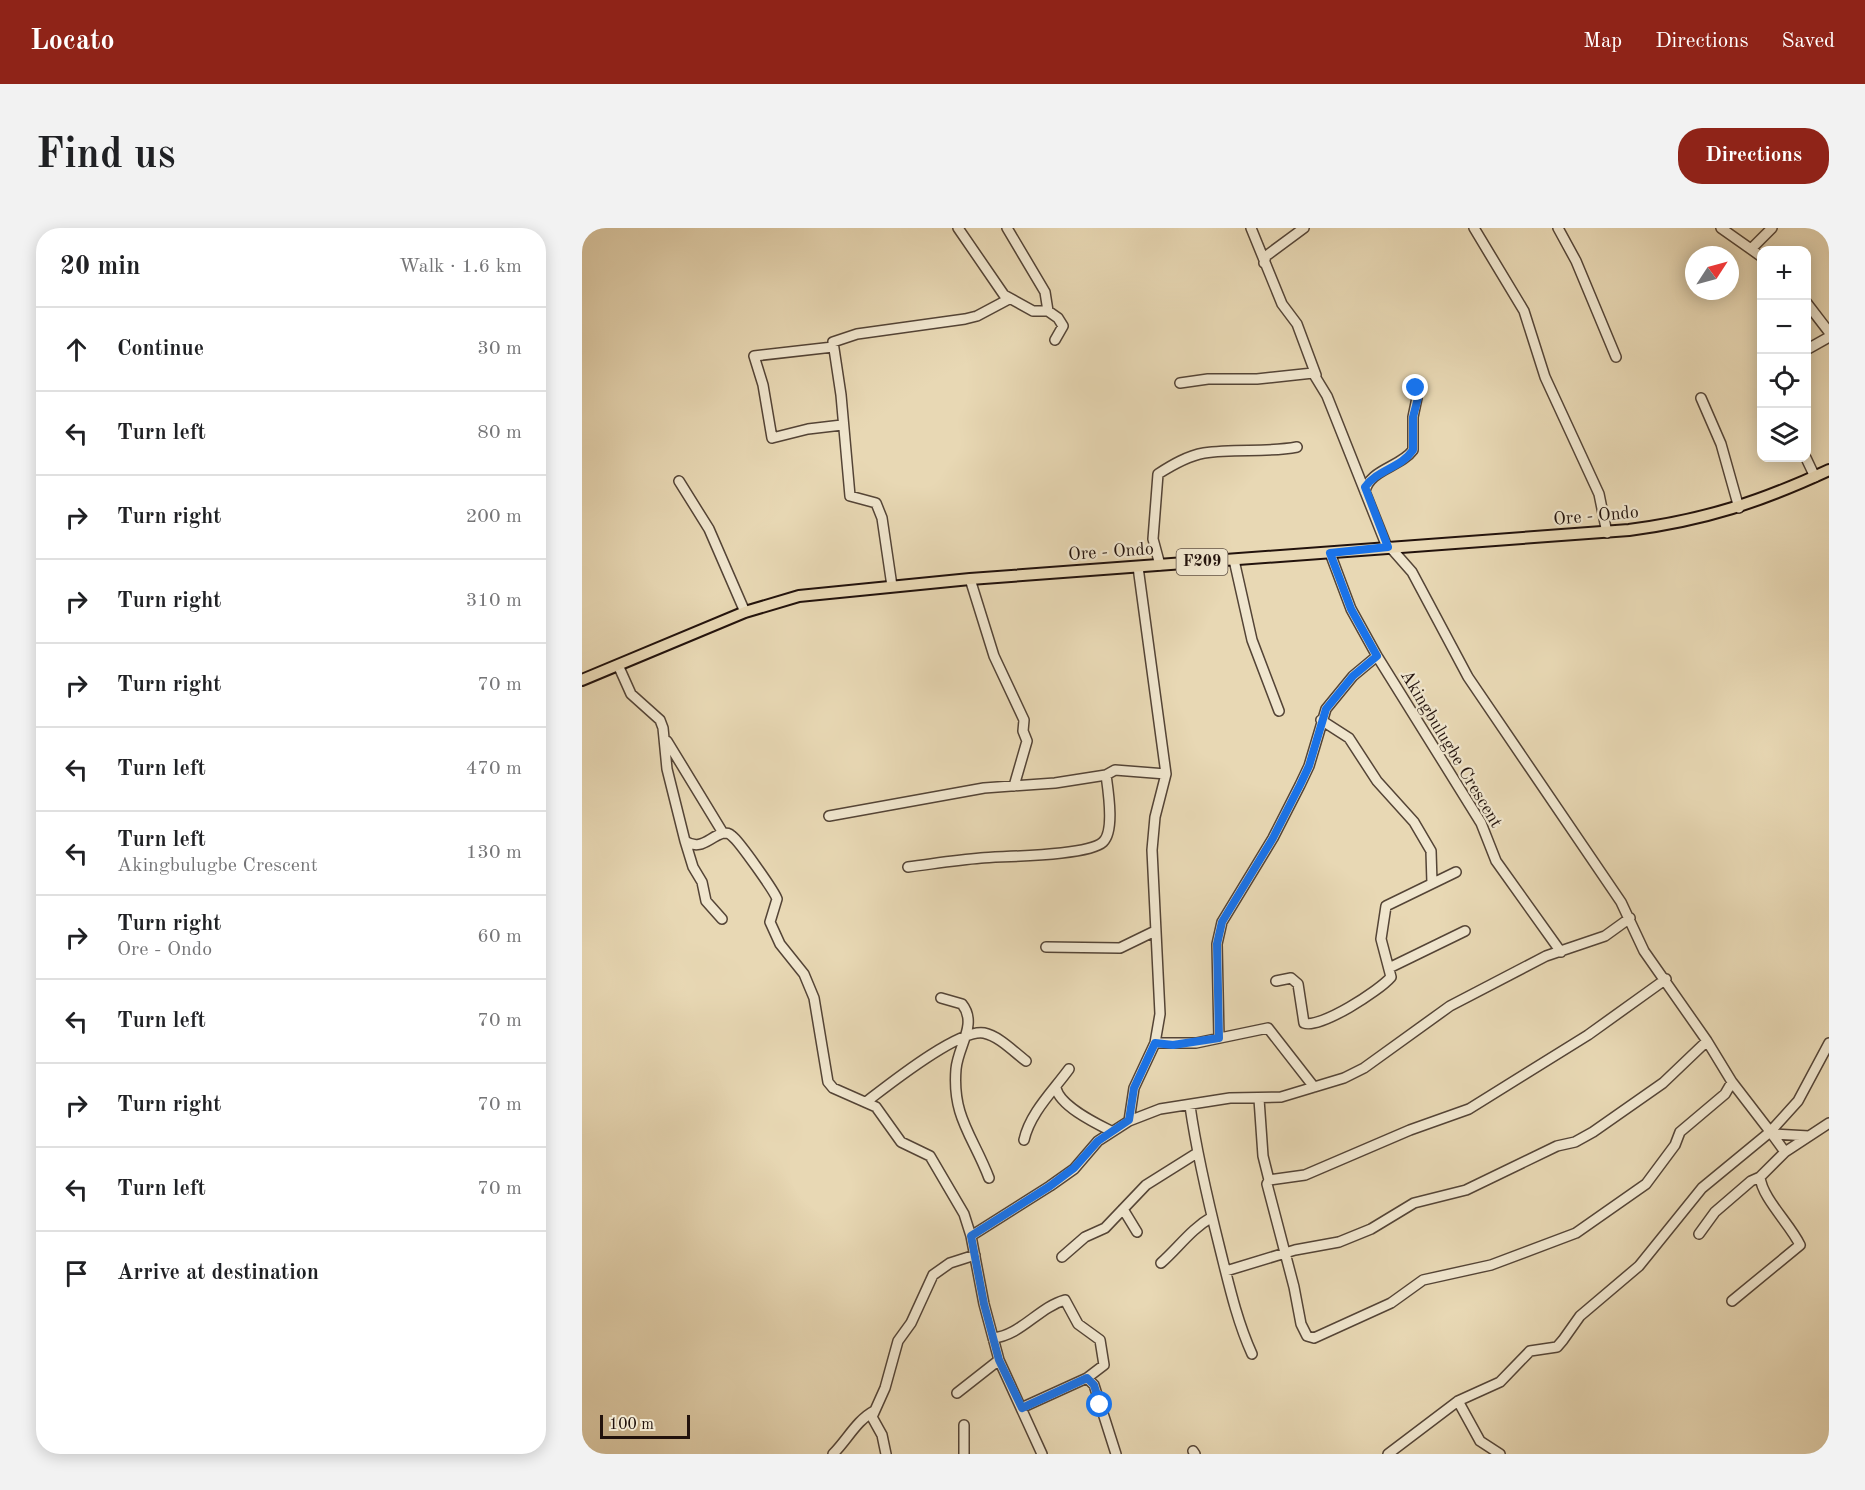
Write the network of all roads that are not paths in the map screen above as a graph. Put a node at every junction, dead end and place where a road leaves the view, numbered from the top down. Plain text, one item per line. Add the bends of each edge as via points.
1 (958, 228) edge
2 (1006, 228) edge
3 (1251, 228) edge
4 (1304, 228) edge
5 (1474, 228) edge
6 (1558, 228) edge
7 (1721, 228) edge
8 (1772, 228) edge
9 (1752, 248) junction
10 (1757, 253) edge
11 (1264, 263) junction
12 (1009, 299) junction
13 (1811, 309) edge
14 (1048, 311) junction
15 (1829, 332) edge
16 (1829, 337) edge
17 (1055, 340) dead end
18 (832, 347) junction
19 (1811, 347) edge
20 (1616, 357) dead end
21 (1316, 375) junction
22 (1180, 383) dead end
23 (1416, 388) dead end
24 (1701, 398) dead end
25 (842, 424) junction
26 (1297, 447) dead end
27 (1808, 462) edge
28 (1829, 470) edge
29 (1815, 477) junction
30 (679, 481) dead end
31 (1365, 492) junction
32 (1739, 508) junction
33 (1607, 533) junction
34 (1389, 547) junction
35 (1330, 553) junction
36 (1234, 560) junction
37 (1160, 565) junction
38 (1138, 567) junction
39 (970, 579) junction
40 (891, 586) junction
41 (745, 612) junction
42 (1377, 656) junction
43 (618, 665) junction
44 (582, 680) edge
45 (1279, 711) dead end
46 (1321, 720) junction
47 (665, 739) junction
48 (1166, 774) junction
49 (1106, 775) junction
50 (1014, 786) junction
51 (829, 816) dead end
52 (723, 833) junction
53 (685, 841) junction
54 (908, 867) dead end
55 (1456, 872) dead end
56 (1432, 883) junction
57 (1630, 918) junction
58 (722, 919) dead end
59 (1155, 931) junction
60 (1465, 931) dead end
61 (1046, 947) dead end
62 (1561, 952) junction
63 (1389, 968) junction
64 (1666, 979) junction
65 (1276, 981) dead end
66 (940, 998) dead end
67 (963, 1037) junction
68 (1219, 1038) junction
69 (1707, 1041) junction
70 (1155, 1043) junction
71 (1829, 1043) edge
72 (1026, 1060) dead end
73 (1069, 1069) dead end
74 (1732, 1082) junction
75 (1314, 1087) junction
76 (1056, 1088) junction
77 (1259, 1099) junction
78 (866, 1102) junction
79 (1190, 1106) junction
80 (1129, 1120) junction
81 (1829, 1123) edge
82 (1111, 1131) junction
83 (1771, 1133) junction
84 (1809, 1136) junction
85 (1024, 1140) dead end
86 (1785, 1152) junction
87 (1197, 1153) junction
88 (1760, 1177) junction
89 (989, 1179) dead end
90 (1269, 1179) junction
91 (1123, 1209) junction
92 (1212, 1217) junction
93 (1137, 1232) dead end
94 (1699, 1234) dead end
95 (971, 1236) junction
96 (1284, 1253) junction
97 (975, 1255) junction
98 (1062, 1257) dead end
99 (1161, 1263) dead end
100 (1226, 1271) junction
101 (1732, 1301) dead end
102 (993, 1338) junction
103 (1252, 1354) dead end
104 (999, 1360) junction
105 (1087, 1378) junction
106 (957, 1393) dead end
107 (1458, 1401) junction
108 (1022, 1408) junction
109 (874, 1411) junction
110 (964, 1425) dead end
111 (1038, 1451) edge
112 (1497, 1453) edge
113 (833, 1454) edge
114 (886, 1454) edge
115 (964, 1454) edge
116 (1116, 1454) edge
117 (1388, 1454) edge

1 - 12 street
2 - 14 street via 1045,292
3 - 11 street
4 - 11 street via 1266,256
5 - 33 street via 1524,311 1545,377 1599,494
6 - 20 street
7 - 9 street
8 - 9 street
9 - 10 street
11 - 21 street via 1282,304 1297,324
12 - 14 street via 1033,311
12 - 18 street via 977,316 838,338
13 - 15 street
14 - 17 street via 1063,326
16 - 19 street
18 - 25 street
18 - 25 street via 754,356 772,438
21 - 22 street via 1309,372
21 - 31 street
23 - 31 street via 1413,450 1401,463 1374,477
24 - 32 street via 1721,444
25 - 40 street via 850,496 876,503 882,518
26 - 37 street via 1203,453 1158,474 1153,539
27 - 29 street
28 - 29 main road, Ore - Ondo / F209
29 - 32 main road, Ore - Ondo / F209
30 - 41 street via 709,529
31 - 34 street
32 - 33 main road, Ore - Ondo / F209 via 1670,525
33 - 34 main road, Ore - Ondo / F209
34 - 35 main road, Ore - Ondo / F209
34 - 57 street via 1412,572 1468,677
35 - 36 main road, Ore - Ondo / F209
35 - 42 street, Akingbulugbe Crescent via 1351,609
36 - 37 main road, Ore - Ondo / F209
36 - 45 street via 1252,640
37 - 38 main road, Ore - Ondo / F209
38 - 39 main road, Ore - Ondo / F209
38 - 48 street
39 - 40 main road, Ore - Ondo / F209
39 - 50 street via 994,656 1024,720 1027,741
40 - 41 main road, Ore - Ondo / F209 via 799,596
41 - 43 main road, Ore - Ondo / F209
42 - 46 street via 1337,693
42 - 62 street, Akingbulugbe Crescent via 1481,823 1496,861
43 - 44 main road, Ore - Ondo / F209
43 - 47 street via 631,694 660,720
46 - 56 street via 1349,738 1377,782 1414,822 1431,851
46 - 68 street via 1309,766 1295,795 1222,922 1217,944
47 - 52 street
47 - 53 street via 667,769
48 - 49 street via 1115,770
48 - 59 street via 1155,816 1152,850
49 - 50 street
49 - 54 street via 1109,826 1105,841 1100,844 1079,852
50 - 51 street
52 - 53 street via 699,846
52 - 78 street via 732,836 775,892 776,908 770,922 780,944 804,974 814,998 828,1082
53 - 58 street via 706,901
55 - 56 street
56 - 63 street via 1386,906 1381,939
57 - 62 street via 1605,936
57 - 64 street via 1644,951
59 - 61 street via 1120,948
59 - 70 street via 1160,1014
60 - 63 street
62 - 75 street via 1539,959 1450,1006 1364,1068
63 - 65 street via 1391,977 1386,983 1337,1014 1308,1025 1302,1020 1298,984 1291,978
64 - 69 street
64 - 90 street via 1588,1035 1469,1109 1305,1175
66 - 67 street via 962,1004 968,1011 970,1025
67 - 72 street via 986,1033
67 - 78 street
67 - 89 street via 957,1057 956,1103 960,1121
68 - 70 street via 1173,1045
68 - 75 street via 1268,1028
69 - 74 street
69 - 96 street via 1663,1083 1575,1142 1557,1146 1466,1190 1414,1203 1371,1229 1339,1242
70 - 80 street via 1134,1088
71 - 83 street via 1798,1101
73 - 76 street
74 - 83 street
74 - 96 street via 1725,1094 1680,1132 1646,1184 1576,1233 1491,1266 1423,1280 1391,1303 1330,1333 1314,1338 1303,1330
75 - 77 street
76 - 82 street via 1080,1114
76 - 85 street via 1037,1111
77 - 79 street via 1230,1098
77 - 90 street via 1263,1156
78 - 95 street via 876,1107 901,1142 930,1156 964,1214
79 - 80 street via 1160,1109
79 - 87 street
80 - 82 street
81 - 84 street
82 - 95 street via 1066,1174
83 - 84 street
83 - 86 street
83 - 107 street via 1702,1188 1639,1266 1580,1316 1557,1347 1530,1351 1500,1382
84 - 86 street
86 - 88 street
87 - 91 street via 1146,1185
87 - 92 street
88 - 94 street via 1715,1212
88 - 101 street via 1761,1188 1800,1245
90 - 96 street
91 - 93 street
91 - 98 street via 1105,1228 1085,1237
92 - 99 street via 1188,1233
92 - 100 street
95 - 97 street
96 - 100 street
97 - 102 street
97 - 109 street via 950,1263 933,1275 911,1323 898,1341
100 - 103 street via 1238,1320
102 - 104 street
102 - 105 street via 1006,1335 1048,1306 1065,1300 1078,1324 1100,1340 1104,1365
104 - 106 street
104 - 108 street
105 - 108 street
105 - 116 street via 1094,1385
107 - 112 street via 1480,1441
107 - 117 street
108 - 111 street
109 - 113 street via 862,1417 848,1440
109 - 114 street via 872,1417
110 - 115 street

